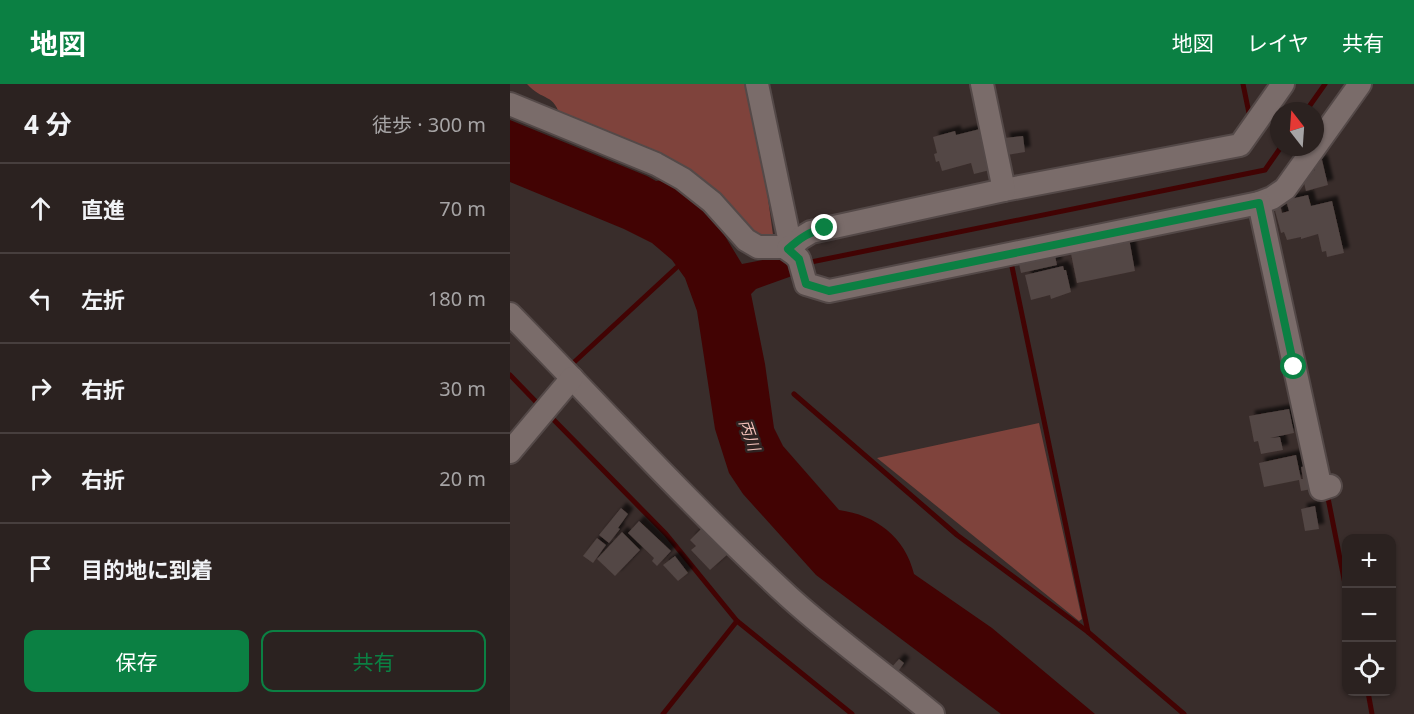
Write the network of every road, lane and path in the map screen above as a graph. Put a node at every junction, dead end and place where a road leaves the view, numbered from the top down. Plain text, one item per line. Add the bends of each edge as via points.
1 (756, 84) edge
2 (982, 84) edge
3 (1283, 84) edge
4 (1360, 84) edge
5 (510, 104) edge
6 (1003, 185) junction
7 (1259, 203) junction
8 (790, 247) junction
9 (510, 314) edge
10 (568, 373) junction
11 (510, 452) edge
12 (1327, 487) dead end
13 (933, 714) edge

1 - 8 street
2 - 6 street
3 - 6 street via 1240,145
4 - 7 street via 1286,189
5 - 8 street via 683,178 758,247
6 - 8 street via 811,232
7 - 8 street via 829,291 806,284
7 - 12 street via 1321,489
9 - 10 street
10 - 11 street via 544,411
10 - 13 street via 789,596 841,643

